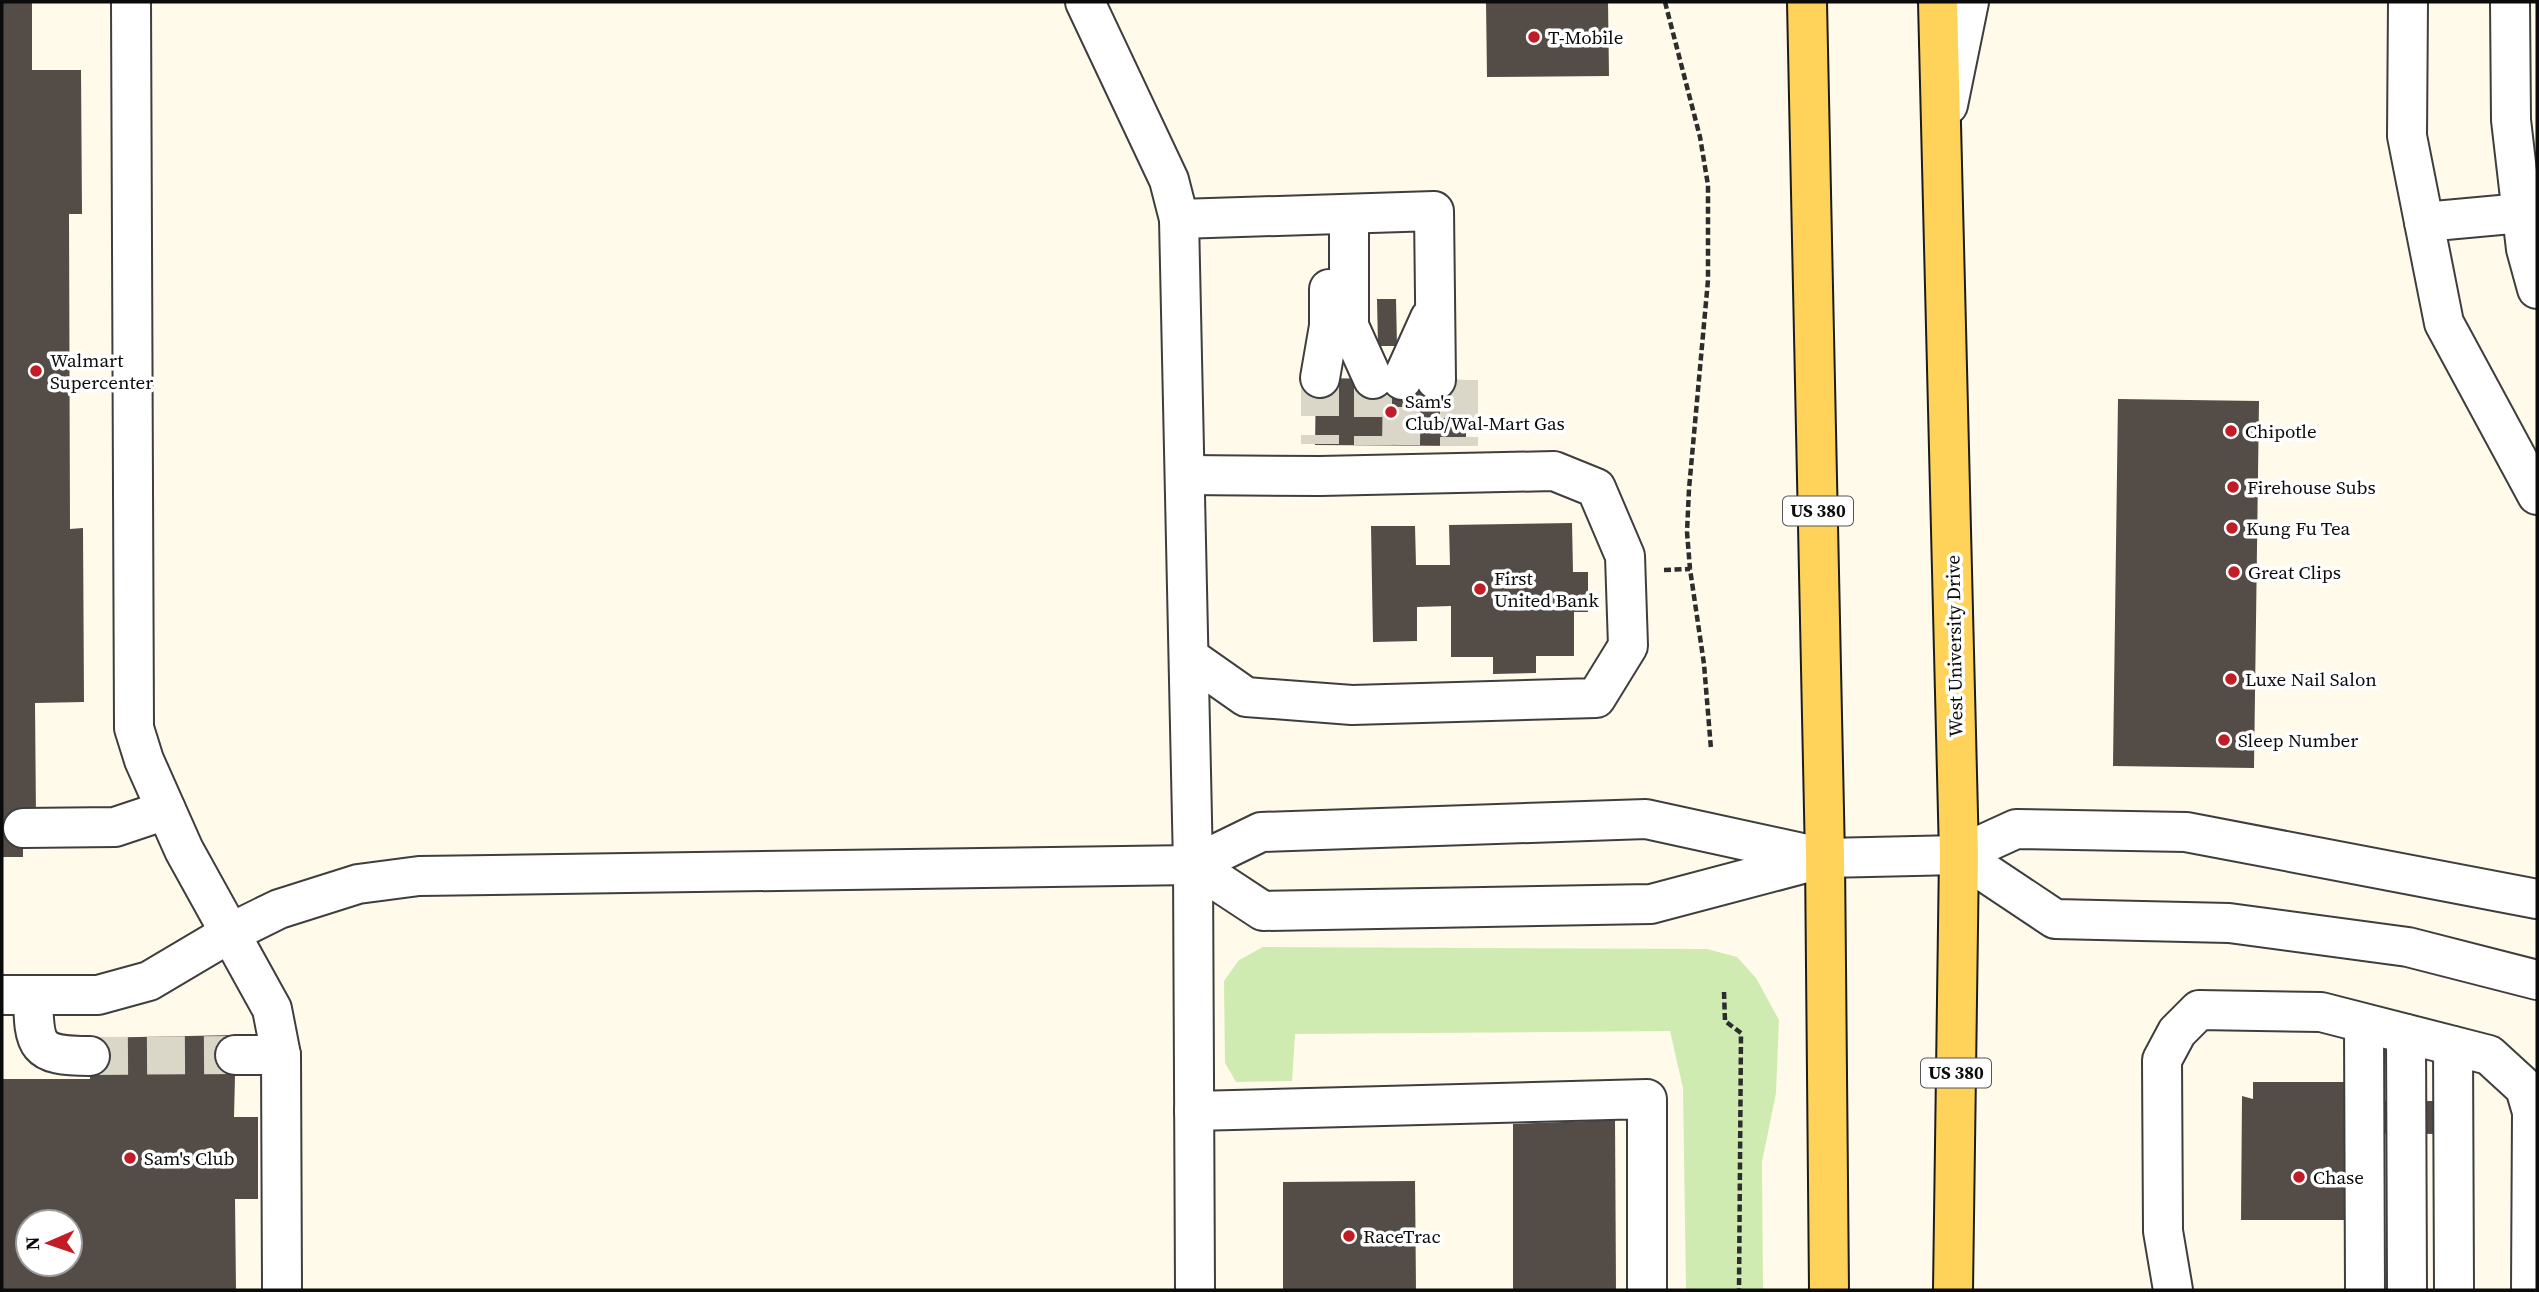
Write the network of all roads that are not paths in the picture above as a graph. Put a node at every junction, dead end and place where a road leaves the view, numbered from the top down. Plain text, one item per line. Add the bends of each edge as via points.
1 (131, 2) edge
2 (1085, 2) edge
3 (1807, 2) edge
4 (1938, 2) edge
5 (1969, 2) edge
6 (2408, 2) edge
7 (2510, 2) edge
8 (1941, 134) junction
9 (2522, 213) junction
10 (1338, 214) junction
11 (1179, 219) junction
12 (2424, 222) junction
13 (2537, 289) edge
14 (1339, 326) junction
15 (1389, 379) junction
16 (1185, 475) junction
17 (2537, 495) edge
18 (1189, 657) junction
19 (166, 810) junction
20 (23, 828) dead end
21 (1959, 855) junction
22 (1825, 858) junction
23 (1193, 865) junction
24 (2537, 899) edge
25 (230, 933) junction
26 (2537, 980) edge
27 (18, 995) edge
28 (2406, 1034) junction
29 (235, 1055) tunnel mouth
30 (281, 1055) junction
31 (90, 1056) tunnel mouth
32 (1194, 1111) junction
33 (282, 1290) edge
34 (1195, 1290) edge
35 (1647, 1290) edge
36 (1829, 1290) edge
37 (1953, 1290) edge
38 (2173, 1290) edge
39 (2365, 1290) edge
40 (2384, 1290) edge
41 (2407, 1290) edge
42 (2428, 1290) edge
43 (2454, 1290) edge
44 (2531, 1290) edge

1 - 19 street via 134,728
2 - 11 street via 1169,180
3 - 22 main road, US 380
4 - 8 main road, West University Drive / US 380
5 - 8 street
6 - 12 street via 2407,136
7 - 9 street via 2511,120
8 - 21 main road, West University Drive / US 380
9 - 12 street
9 - 13 street via 2525,249
10 - 11 street
10 - 14 street
10 - 15 street via 1434,211 1435,308
11 - 16 street
12 - 17 street via 2444,323
14 - 15 street
14 - 15 street
16 - 18 street
16 - 18 street via 1389,460 1555,471 1596,488 1625,556 1628,646 1596,698 1352,705 1246,697
18 - 23 street
19 - 20 street via 115,827
19 - 25 street
21 - 22 street
21 - 24 street via 2016,829 2186,832
21 - 26 street via 2055,919 2229,923 2408,947
21 - 37 main road, West University Drive / US 380
22 - 23 street via 1646,819 1261,831
22 - 23 street via 1651,904 1263,911
22 - 36 main road, US 380
23 - 25 street via 419,876 358,884 299,901
23 - 32 street
25 - 27 street via 149,981 99,995
25 - 30 street via 272,1009
27 - 31 street via 36,1038 48,1052
28 - 38 street via 2320,1013 2199,1010 2177,1032 2162,1060 2163,1231
28 - 39 street
28 - 40 street
28 - 41 street
28 - 42 street
28 - 43 street
28 - 44 street via 2489,1055 2525,1088 2532,1112
29 - 30 street
30 - 33 street
32 - 34 street
32 - 35 street via 1647,1099

